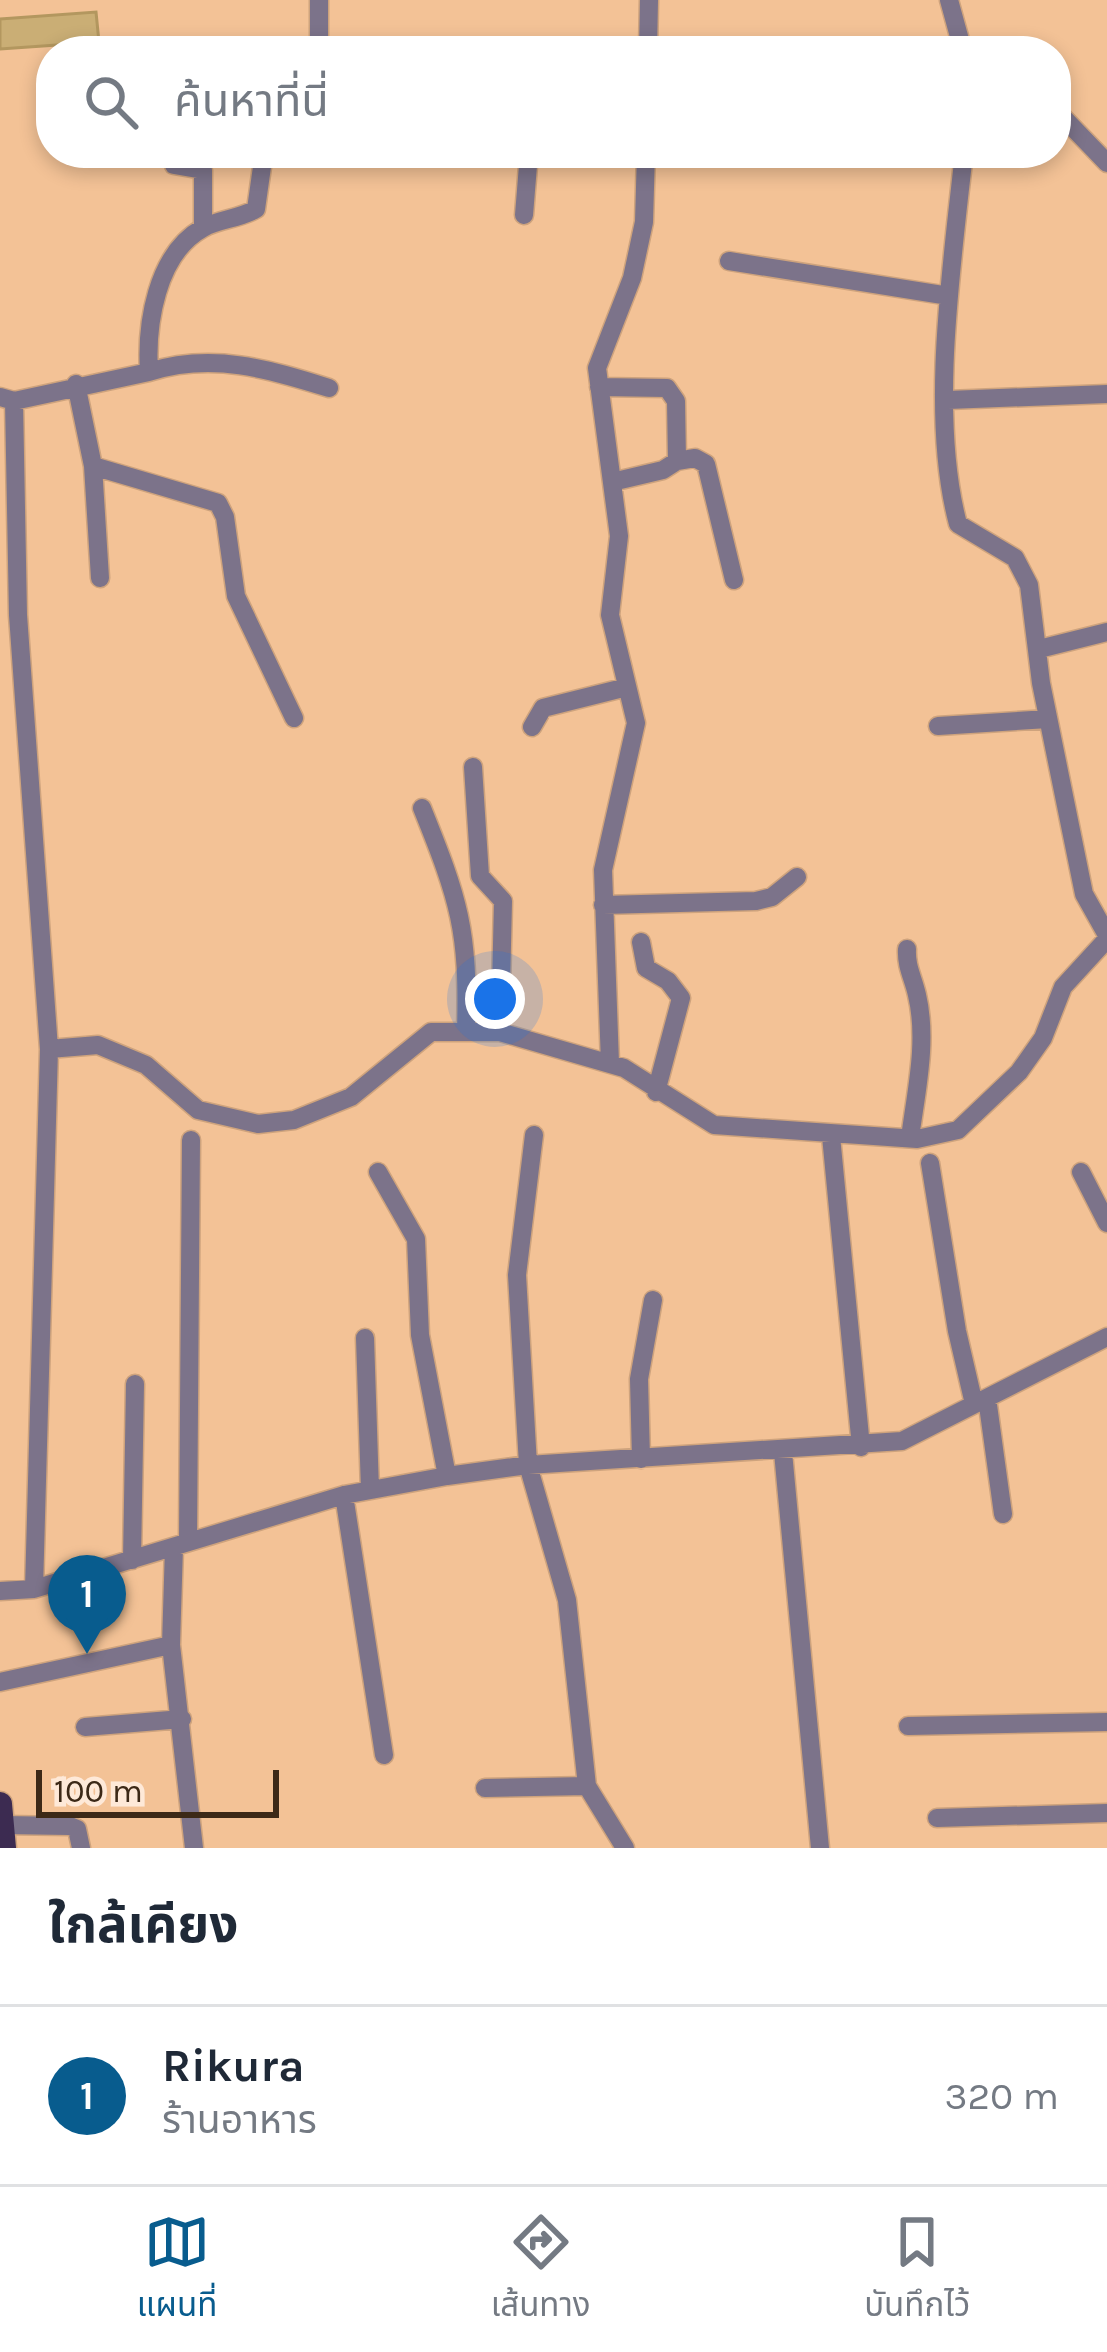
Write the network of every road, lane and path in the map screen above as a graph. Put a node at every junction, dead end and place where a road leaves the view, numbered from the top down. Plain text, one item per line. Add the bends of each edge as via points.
1 (319, 0) edge
2 (649, 0) edge
3 (949, 0) edge
4 (319, 36) edge
5 (648, 36) edge
6 (959, 36) edge
7 (1071, 126) edge
8 (1107, 164) edge
9 (191, 168) edge
10 (262, 168) edge
11 (528, 168) edge
12 (646, 168) edge
13 (962, 168) edge
14 (524, 215) dead end
15 (203, 228) junction
16 (729, 261) dead end
17 (949, 296) junction
18 (149, 372) junction
19 (76, 384) junction
20 (599, 387) junction
21 (329, 388) dead end
22 (1107, 394) edge
23 (7, 399) edge
24 (948, 400) junction
25 (676, 460) junction
26 (93, 466) junction
27 (612, 482) junction
28 (100, 578) dead end
29 (734, 580) dead end
30 (9, 617) edge
31 (1107, 632) edge
32 (1039, 649) junction
33 (628, 687) junction
34 (294, 718) dead end
35 (1048, 719) junction
36 (938, 726) dead end
37 (532, 727) dead end
38 (472, 767) dead end
39 (422, 808) dead end
40 (796, 877) dead end
41 (603, 905) junction
42 (1107, 937) edge
43 (641, 942) dead end
44 (907, 949) dead end
45 (466, 1031) junction
46 (500, 1032) junction
47 (49, 1049) junction
48 (610, 1064) junction
49 (656, 1091) junction
50 (534, 1135) dead end
51 (831, 1136) junction
52 (910, 1138) junction
53 (191, 1140) dead end
54 (930, 1162) dead end
55 (378, 1172) dead end
56 (1081, 1172) dead end
57 (1107, 1223) edge
58 (653, 1300) dead end
59 (1107, 1337) edge
60 (365, 1338) dead end
61 (135, 1384) dead end
62 (981, 1401) junction
63 (861, 1448) junction
64 (783, 1452) junction
65 (641, 1459) junction
66 (528, 1465) junction
67 (447, 1476) junction
68 (370, 1490) junction
69 (344, 1495) junction
70 (1004, 1514) dead end
71 (181, 1545) junction
72 (132, 1560) junction
73 (34, 1588) junction
74 (0, 1591) edge
75 (171, 1645) junction
76 (0, 1682) edge
77 (182, 1719) junction
78 (1107, 1723) edge
79 (908, 1726) dead end
80 (86, 1727) dead end
81 (384, 1755) dead end
82 (587, 1786) junction
83 (485, 1788) dead end
84 (0, 1804) edge
85 (1107, 1813) edge
86 (937, 1818) dead end
87 (2, 1826) edge
88 (4, 1848) edge
89 (81, 1848) edge
90 (194, 1848) edge
91 (625, 1848) edge
92 (820, 1848) edge

1 - 4 street
2 - 5 street
3 - 6 street
7 - 8 street
9 - 15 street via 203,170
10 - 15 street via 256,209
11 - 14 street
12 - 20 street via 644,222 597,368
13 - 17 street
15 - 18 street via 156,294
16 - 17 street
17 - 24 street
18 - 19 street
18 - 21 street via 239,364
19 - 23 street
19 - 26 street
20 - 25 street via 674,393
20 - 27 street
22 - 24 street
23 - 30 street
24 - 32 street via 946,480 958,524 1015,558 1029,585
25 - 27 street
25 - 29 street via 706,464
26 - 28 street
26 - 34 street via 218,503 236,596
27 - 33 street via 619,536 610,615
30 - 47 street
31 - 32 street
32 - 35 street
33 - 37 street via 543,707
33 - 41 street via 636,739 603,869
35 - 36 street
35 - 42 street via 1084,894
38 - 46 street via 480,876 503,901
39 - 45 street via 462,911
40 - 41 street via 756,901
41 - 48 street
42 - 52 street via 1063,987 1019,1072 958,1130
43 - 49 street via 646,968 681,998
44 - 52 street via 921,1056
45 - 46 street
45 - 47 street via 431,1032 351,1097 294,1120 258,1124 198,1110 146,1065 98,1045
46 - 48 street
47 - 73 street
48 - 49 street
49 - 51 street via 714,1124
50 - 66 street via 517,1275
51 - 52 street
51 - 63 street
53 - 71 street
54 - 62 street
55 - 67 street via 416,1239 420,1335
56 - 57 street
58 - 65 street via 638,1379
59 - 62 street
60 - 68 street
61 - 72 street
62 - 63 street via 902,1441
62 - 70 street
63 - 64 street
64 - 65 street
64 - 92 street
65 - 66 street
66 - 67 street
66 - 82 street via 567,1600
67 - 68 street
68 - 69 street
69 - 71 street
69 - 81 street
71 - 72 street
71 - 75 street
72 - 73 street
73 - 74 street
75 - 76 street
75 - 77 street
77 - 80 street
77 - 90 street
78 - 79 street
82 - 83 street
82 - 91 street
84 - 87 main road
85 - 86 street
87 - 88 main road
87 - 89 street via 70,1826

